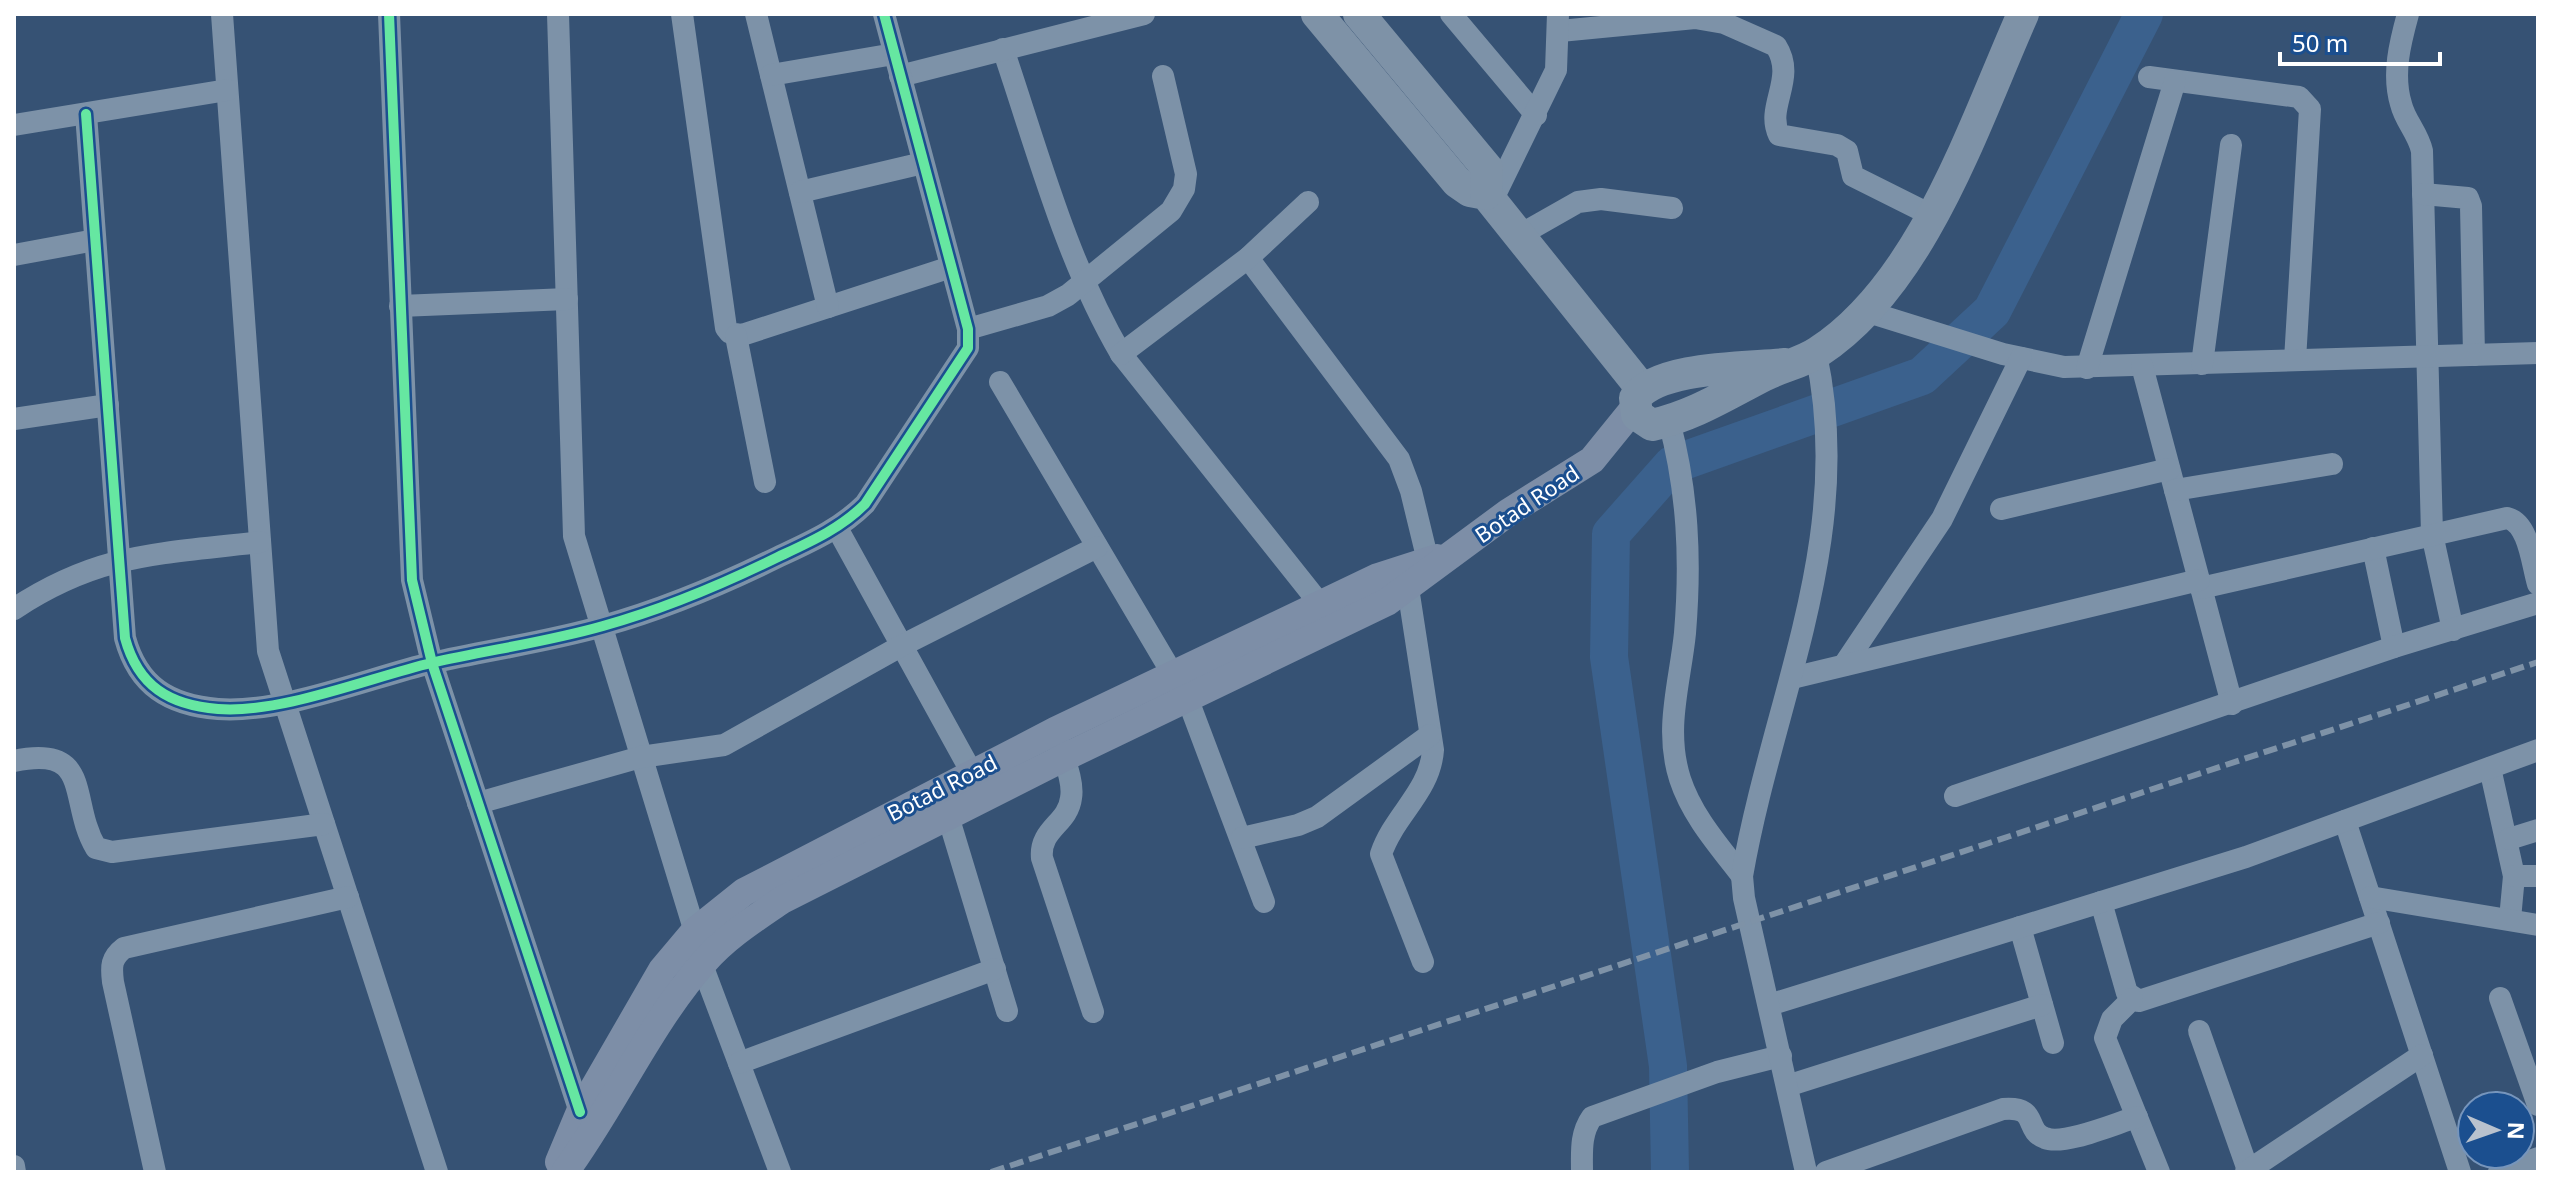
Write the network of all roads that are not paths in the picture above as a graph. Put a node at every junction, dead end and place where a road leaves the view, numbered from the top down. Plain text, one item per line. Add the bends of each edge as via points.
1 (222, 14) edge
2 (389, 14) edge
3 (558, 14) edge
4 (682, 14) edge
5 (756, 14) edge
6 (884, 14) edge
7 (1144, 14) edge
8 (1317, 14) edge
9 (1451, 14) edge
10 (2023, 14) edge
11 (2408, 14) edge
12 (1367, 16) edge
13 (1559, 22) edge
14 (1003, 49) junction
15 (894, 54) junction
16 (771, 75) junction
17 (900, 76) junction
18 (1163, 76) dead end
19 (2149, 77) dead end
20 (2175, 81) junction
21 (227, 90) junction
22 (86, 114) junction
23 (1536, 115) junction
24 (14, 125) edge
25 (2231, 145) dead end
26 (923, 163) junction
27 (800, 192) junction
28 (2423, 194) junction
29 (1489, 197) junction
30 (1308, 202) dead end
31 (1672, 208) dead end
32 (1931, 215) junction
33 (1520, 235) junction
34 (95, 240) junction
35 (14, 255) edge
36 (1248, 258) junction
37 (951, 267) junction
38 (1083, 284) junction
39 (567, 299) junction
40 (400, 306) junction
41 (828, 307) junction
42 (1865, 311) junction
43 (968, 329) junction
44 (736, 336) junction
45 (2538, 353) edge
46 (1121, 354) junction
47 (1816, 354) junction
48 (2474, 355) junction
49 (2012, 356) junction
50 (2427, 356) junction
51 (2295, 360) junction
52 (2202, 364) junction
53 (2142, 366) junction
54 (2087, 368) junction
55 (1000, 382) dead end
56 (108, 405) junction
57 (1650, 411) junction
58 (14, 419) edge
59 (2332, 464) dead end
60 (2172, 480) junction
61 (765, 482) dead end
62 (2001, 509) dead end
63 (837, 528) junction
64 (2432, 534) junction
65 (2532, 537) edge
66 (260, 542) junction
67 (1097, 547) junction
68 (2373, 548) junction
69 (1456, 551) junction
70 (119, 559) junction
71 (1428, 561) junction
72 (2200, 584) junction
73 (2538, 584) edge
74 (1408, 588) junction
75 (2538, 603) edge
76 (1320, 604) junction
77 (14, 609) edge
78 (602, 627) junction
79 (2453, 630) junction
80 (901, 646) junction
81 (2394, 647) junction
82 (432, 663) junction
83 (1844, 665) junction
84 (1792, 678) junction
85 (1180, 688) junction
86 (284, 702) junction
87 (2232, 704) junction
88 (1055, 731) junction
89 (1430, 735) junction
90 (2538, 750) edge
91 (641, 757) junction
92 (1063, 758) junction
93 (14, 761) edge
94 (2490, 768) junction
95 (972, 773) junction
96 (1955, 796) dead end
97 (478, 803) junction
98 (948, 816) junction
99 (2345, 821) junction
100 (324, 824) junction
101 (2538, 830) edge
102 (1242, 838) junction
103 (2509, 839) junction
104 (1742, 876) junction
105 (2514, 876) junction
106 (2538, 876) edge
107 (348, 897) junction
108 (2370, 897) junction
109 (1264, 902) dead end
110 (2101, 902) junction
111 (2510, 919) junction
112 (2379, 923) junction
113 (2538, 925) edge
114 (2020, 927) junction
115 (694, 932) junction
116 (1423, 962) dead end
117 (704, 963) junction
118 (995, 969) junction
119 (2500, 998) dead end
120 (2132, 999) junction
121 (1769, 1005) junction
122 (2042, 1005) junction
123 (1007, 1011) dead end
124 (1093, 1012) dead end
125 (2199, 1031) dead end
126 (2053, 1043) dead end
127 (2422, 1055) junction
128 (1781, 1056) junction
129 (739, 1063) junction
130 (1787, 1086) junction
131 (2536, 1090) edge
132 (580, 1112) junction
133 (2137, 1117) junction
134 (2538, 1158) edge
135 (2277, 1163) edge
136 (14, 1166) edge
137 (777, 1171) edge
138 (2247, 1171) edge
139 (15, 1172) edge
140 (155, 1172) edge
141 (437, 1172) edge
142 (555, 1172) edge
143 (565, 1172) edge
144 (1582, 1172) edge
145 (1806, 1172) edge
146 (1826, 1172) edge
147 (2159, 1172) edge
148 (2460, 1172) edge
149 (2499, 1172) edge

1 - 21 street
2 - 40 street
3 - 39 street
4 - 44 street via 726,328
5 - 16 street
6 - 15 street
7 - 14 street
8 - 29 highway via 1457,182
9 - 23 street
10 - 32 highway
11 - 28 street via 2396,72 2401,106 2419,135
12 - 29 highway via 1487,168
13 - 23 street via 1556,70
13 - 32 street via 1695,18 1724,23 1776,46 1786,71 1775,126 1779,135 1837,145 1847,151 1853,176
14 - 17 street
14 - 38 street
15 - 16 street
15 - 17 street
16 - 27 street
17 - 26 street
18 - 38 street via 1186,174 1184,189 1171,211
19 - 20 street
20 - 51 street via 2299,97 2310,109
20 - 54 street
21 - 22 street
21 - 66 street
22 - 24 street
22 - 34 street
23 - 29 street
25 - 52 street
26 - 27 street
26 - 37 street
27 - 41 street
28 - 48 street via 2459,195 2471,206
28 - 50 street
29 - 33 highway
30 - 36 street
31 - 33 street via 1601,199 1578,202
32 - 42 highway via 1914,250
33 - 57 highway
34 - 35 street
34 - 56 street
36 - 46 street
36 - 71 street via 1399,459
37 - 41 street
37 - 43 street
38 - 43 street via 1048,306
38 - 46 street
39 - 40 street
39 - 78 street via 574,536
40 - 82 street via 412,580
41 - 44 street
42 - 47 highway
42 - 49 street
43 - 63 street via 968,348 960,363 865,504
44 - 61 street
45 - 48 street
46 - 76 street
47 - 57 highway via 1720,383 1674,377
47 - 84 street via 1827,404 1825,527
48 - 50 street
49 - 54 street
49 - 83 street via 1942,519
50 - 51 street
50 - 64 street
51 - 52 street
52 - 53 street
53 - 54 street
53 - 60 street
55 - 67 street
56 - 58 street
56 - 70 street
57 - 69 main road, Botad Road via 1594,458
57 - 104 street via 1684,481 1688,574 1673,752 1697,816
59 - 60 street
60 - 62 street
60 - 72 street
63 - 78 street via 702,594
63 - 80 street
64 - 65 street via 2507,518
64 - 68 street
64 - 79 street
65 - 73 street
66 - 70 street
66 - 86 street via 268,651
67 - 80 street
67 - 85 street
68 - 72 street
68 - 81 street
69 - 71 main road, Botad Road
69 - 74 main road, Botad Road
70 - 77 street via 51,584
70 - 86 street via 130,655 139,673 159,692 218,709
71 - 76 main road, Botad Road
72 - 83 street
72 - 87 street
74 - 85 main road, Botad Road via 1387,602
74 - 89 street
75 - 79 street
76 - 85 main road, Botad Road
78 - 82 street
78 - 91 street
79 - 81 street
80 - 91 street via 724,745
80 - 95 street
81 - 87 street
82 - 86 street
82 - 97 street
83 - 84 street
84 - 104 street
85 - 88 main road, Botad Road
85 - 92 main road, Botad Road
85 - 102 street
86 - 100 street
87 - 96 street
88 - 92 street
88 - 95 main road, Botad Road
89 - 102 street via 1317,817
89 - 116 street via 1431,771 1381,854
90 - 94 street
91 - 97 street
91 - 115 street
92 - 98 main road, Botad Road
92 - 124 street via 1072,795 1069,808 1045,834 1042,858
93 - 100 street via 41,755 71,769 88,836 96,848 112,852
94 - 99 street
94 - 103 street
95 - 115 main road, Botad Road via 780,870
97 - 132 street
98 - 117 main road, Botad Road via 782,900
98 - 118 street
99 - 108 street
99 - 110 street
100 - 107 street
101 - 103 street
102 - 109 street
103 - 105 street
104 - 121 street
105 - 106 street
105 - 111 street
107 - 140 street via 124,948 115,955 113,982
107 - 141 street
108 - 111 street
108 - 112 street
110 - 114 street
110 - 120 street
111 - 113 street
112 - 120 street via 2148,1000
112 - 127 street
114 - 121 street
114 - 122 street
115 - 117 street
115 - 132 main road, Botad Road via 662,970
117 - 129 street
117 - 143 main road, Botad Road via 647,1041
118 - 123 street
118 - 129 street
119 - 131 street
120 - 133 street via 2112,1019 2105,1038
121 - 128 street
122 - 126 street
122 - 130 street
125 - 138 street
127 - 135 street
127 - 148 street
128 - 130 street
128 - 144 street via 1717,1072 1592,1117 1585,1128
129 - 137 street
130 - 145 street
132 - 142 main road, Botad Road
133 - 146 street via 2060,1140 2036,1132 2029,1115 2017,1108 2003,1109
133 - 147 street
134 - 149 street
135 - 138 street
136 - 139 street

